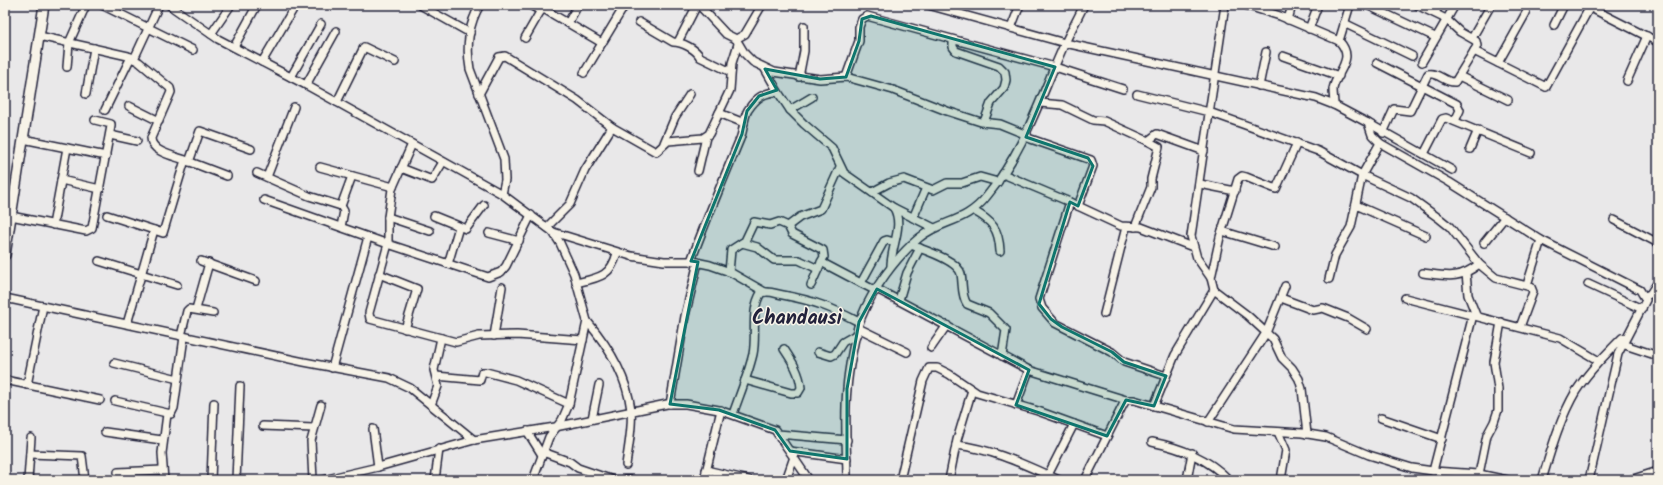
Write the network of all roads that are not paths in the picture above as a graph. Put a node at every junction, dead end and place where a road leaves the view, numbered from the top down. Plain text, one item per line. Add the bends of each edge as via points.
1 (44, 5) edge
2 (86, 5) edge
3 (102, 5) edge
4 (159, 5) edge
5 (231, 5) edge
6 (257, 5) edge
7 (420, 5) edge
8 (480, 5) edge
9 (530, 5) edge
10 (578, 5) edge
11 (625, 5) edge
12 (698, 5) edge
13 (762, 5) edge
14 (928, 5) edge
15 (1020, 5) edge
16 (1084, 5) edge
17 (1225, 5) edge
18 (1246, 5) edge
19 (1292, 5) edge
20 (1318, 5) edge
21 (1350, 5) edge
22 (1367, 5) edge
23 (1417, 5) edge
24 (1439, 5) edge
25 (1455, 5) edge
26 (1491, 5) edge
27 (1564, 5) edge
28 (173, 6) edge
29 (295, 6) dead end
30 (1589, 6) edge
31 (542, 8) edge
32 (1434, 13) junction
33 (1526, 13) dead end
34 (1446, 19) junction
35 (1288, 20) junction
36 (639, 22) dead end
37 (568, 23) junction
38 (1344, 23) junction
39 (321, 24) dead end
40 (1554, 25) dead end
41 (804, 26) dead end
42 (148, 27) junction
43 (1012, 28) junction
44 (1310, 29) junction
45 (336, 31) dead end
46 (470, 33) junction
47 (211, 34) junction
48 (39, 36) junction
49 (1647, 36) junction
50 (1435, 37) junction
51 (525, 38) dead end
52 (1472, 38) junction
53 (953, 40) junction
54 (1339, 41) junction
55 (678, 42) junction
56 (737, 42) junction
57 (1065, 42) junction
58 (1658, 42) edge
59 (69, 43) junction
60 (602, 43) junction
61 (234, 47) junction
62 (94, 48) junction
63 (193, 50) dead end
64 (1474, 51) junction
65 (1266, 52) dead end
66 (1283, 56) dead end
67 (1412, 56) dead end
68 (133, 58) junction
69 (262, 62) junction
70 (395, 62) dead end
71 (1422, 62) dead end
72 (1377, 63) dead end
73 (1498, 63) junction
74 (67, 67) dead end
75 (1055, 67) junction
76 (765, 69) junction
77 (731, 72) junction
78 (584, 73) dead end
79 (1215, 75) junction
80 (1339, 76) junction
81 (1459, 76) junction
82 (291, 77) junction
83 (799, 77) junction
84 (846, 77) junction
85 (1627, 80) dead end
86 (306, 85) junction
87 (1259, 86) junction
88 (1422, 86) junction
89 (1123, 89) dead end
90 (778, 92) junction
91 (86, 94) dead end
92 (479, 94) junction
93 (690, 94) dead end
94 (1136, 94) dead end
95 (812, 97) dead end
96 (1508, 100) dead end
97 (337, 102) junction
98 (1040, 103) junction
99 (1334, 105) junction
100 (129, 106) dead end
101 (294, 108) dead end
102 (105, 110) dead end
103 (790, 110) junction
104 (1209, 112) junction
105 (720, 113) junction
106 (94, 120) dead end
107 (159, 121) junction
108 (1455, 121) junction
109 (984, 122) junction
110 (744, 123) junction
111 (1368, 125) junction
112 (612, 127) junction
113 (1478, 130) junction
114 (1383, 133) junction
115 (110, 135) junction
116 (1026, 136) junction
117 (706, 137) junction
118 (23, 139) junction
119 (137, 141) dead end
120 (1148, 141) junction
121 (664, 142) junction
122 (1297, 143) junction
123 (1380, 143) junction
124 (412, 144) junction
125 (67, 148) junction
126 (251, 149) dead end
127 (1470, 149) dead end
128 (1204, 151) junction
129 (1530, 153) dead end
130 (1424, 154) junction
131 (106, 156) junction
132 (187, 161) junction
133 (443, 162) junction
134 (320, 167) dead end
135 (840, 167) junction
136 (401, 168) junction
137 (1452, 170) dead end
138 (698, 171) dead end
139 (257, 173) dead end
140 (1003, 174) junction
141 (1362, 175) junction
142 (227, 176) dead end
143 (352, 176) junction
144 (267, 177) junction
145 (61, 180) junction
146 (998, 182) junction
147 (1200, 184) junction
148 (393, 187) junction
149 (926, 188) junction
150 (100, 189) junction
151 (1235, 191) junction
152 (872, 192) junction
153 (502, 194) junction
154 (264, 200) dead end
155 (1070, 202) junction
156 (484, 204) dead end
157 (1356, 205) junction
158 (341, 206) junction
159 (1078, 206) junction
160 (894, 208) junction
161 (974, 211) junction
162 (107, 215) dead end
163 (531, 215) junction
164 (11, 216) junction
165 (434, 216) dead end
166 (388, 217) junction
167 (1505, 217) junction
168 (913, 218) junction
169 (1614, 220) dead end
170 (53, 225) junction
171 (788, 226) junction
172 (341, 227) junction
173 (459, 227) junction
174 (1135, 227) junction
175 (934, 228) junction
176 (1126, 228) junction
177 (550, 229) junction
178 (154, 230) junction
179 (430, 230) dead end
180 (1222, 231) junction
181 (489, 233) dead end
182 (1426, 236) dead end
183 (368, 237) junction
184 (1541, 240) junction
185 (519, 241) junction
186 (894, 242) junction
187 (1484, 242) dead end
188 (742, 243) junction
189 (1658, 243) edge
190 (388, 244) junction
191 (911, 245) junction
192 (1193, 247) junction
193 (1275, 247) dead end
194 (920, 248) junction
195 (1000, 251) dead end
196 (617, 253) junction
197 (5, 255) edge
198 (99, 261) dead end
199 (201, 261) dead end
200 (695, 262) junction
201 (209, 263) junction
202 (448, 264) junction
203 (1479, 264) junction
204 (820, 266) junction
205 (891, 266) junction
206 (729, 272) junction
207 (142, 273) junction
208 (1423, 273) dead end
209 (380, 274) junction
210 (1466, 274) junction
211 (1211, 278) junction
212 (1329, 279) dead end
213 (256, 281) dead end
214 (1658, 282) edge
215 (576, 283) junction
216 (861, 284) junction
217 (1588, 284) dead end
218 (177, 285) dead end
219 (811, 285) dead end
220 (1527, 285) junction
221 (502, 286) dead end
222 (1285, 286) dead end
223 (876, 290) junction
224 (1214, 290) junction
225 (765, 292) junction
226 (1650, 293) junction
227 (5, 298) edge
228 (1281, 298) junction
229 (1405, 298) dead end
230 (899, 300) junction
231 (43, 306) junction
232 (196, 309) junction
233 (1642, 309) junction
234 (213, 312) dead end
235 (1104, 314) dead end
236 (1475, 315) junction
237 (587, 321) junction
238 (1501, 322) junction
239 (127, 324) junction
240 (947, 325) junction
241 (1520, 327) junction
242 (858, 328) junction
243 (405, 329) junction
244 (1367, 329) dead end
245 (1628, 332) junction
246 (1266, 333) junction
247 (182, 336) junction
248 (494, 336) junction
249 (441, 338) junction
250 (583, 340) junction
251 (1622, 344) junction
252 (931, 348) dead end
253 (784, 349) dead end
254 (818, 352) dead end
255 (907, 352) dead end
256 (1002, 356) junction
257 (1658, 356) edge
258 (1599, 361) junction
259 (114, 363) dead end
260 (332, 368) junction
261 (1029, 370) junction
262 (436, 376) junction
263 (1166, 376) junction
264 (178, 379) junction
265 (5, 380) edge
266 (745, 380) junction
267 (27, 385) junction
268 (599, 385) dead end
269 (240, 386) dead end
270 (972, 390) junction
271 (100, 400) dead end
272 (1126, 400) junction
273 (115, 401) dead end
274 (214, 403) dead end
275 (569, 404) junction
276 (670, 404) junction
277 (321, 405) dead end
278 (431, 405) junction
279 (1016, 405) junction
280 (1154, 406) junction
281 (721, 410) junction
282 (632, 411) junction
283 (167, 414) junction
284 (733, 414) junction
285 (1381, 418) dead end
286 (592, 419) junction
287 (1208, 422) junction
288 (1074, 424) junction
289 (263, 426) dead end
290 (555, 427) junction
291 (314, 428) junction
292 (373, 429) dead end
293 (527, 431) junction
294 (105, 432) dead end
295 (1278, 432) junction
296 (778, 434) junction
297 (1307, 434) junction
298 (1107, 436) junction
299 (31, 438) dead end
300 (1442, 438) junction
301 (162, 440) junction
302 (474, 440) junction
303 (847, 440) junction
304 (1152, 442) dead end
305 (956, 445) junction
306 (439, 449) junction
307 (790, 451) junction
308 (542, 453) junction
309 (1192, 453) junction
310 (30, 454) junction
311 (794, 457) junction
312 (847, 459) junction
313 (626, 465) dead end
314 (378, 467) junction
315 (162, 470) junction
316 (706, 470) junction
317 (1434, 471) junction
318 (1658, 471) edge
319 (118, 472) dead end
320 (1048, 475) junction
321 (1476, 476) edge
322 (28, 480) edge
323 (85, 480) edge
324 (164, 480) edge
325 (211, 480) edge
326 (236, 480) edge
327 (313, 480) edge
328 (323, 480) edge
329 (435, 480) edge
330 (533, 480) edge
331 (613, 480) edge
332 (624, 480) edge
333 (632, 480) edge
334 (704, 480) edge
335 (749, 480) edge
336 (786, 480) edge
337 (809, 480) edge
338 (847, 480) edge
339 (900, 480) edge
340 (949, 480) edge
341 (1059, 480) edge
342 (1085, 480) edge
343 (1187, 480) edge
344 (1229, 480) edge
345 (1281, 480) edge
346 (1507, 480) edge
347 (1542, 480) edge
348 (1588, 480) edge
349 (1630, 480) edge

1 - 48 main road
2 - 59 street
3 - 42 street
4 - 42 street
5 - 47 street
6 - 61 street
7 - 46 street
8 - 46 street
9 - 31 street
10 - 37 street
11 - 60 street
12 - 55 street
12 - 56 street
13 - 56 street via 745,34
14 - 43 street
15 - 43 street
16 - 57 street
17 - 79 street
18 - 35 street
19 - 35 street
20 - 44 street
21 - 38 street
22 - 50 street
23 - 32 street
24 - 32 street
25 - 34 street
26 - 52 street
27 - 40 street
28 - 47 street
29 - 69 street
30 - 49 street
30 - 73 street via 1546,88
31 - 37 street
31 - 51 street
32 - 34 street
33 - 73 street
34 - 50 street
34 - 52 street via 1460,32
35 - 44 street
36 - 55 street via 673,42
37 - 60 street
38 - 54 street
38 - 67 street
39 - 82 street
41 - 83 street via 804,52
42 - 63 street
42 - 68 street
43 - 57 street
44 - 54 street
45 - 86 street
46 - 92 street via 468,58
47 - 61 street
48 - 59 street
48 - 118 main road
49 - 58 street
49 - 85 street
50 - 71 street
52 - 64 street via 1477,43
53 - 75 street
53 - 84 street via 864,16 859,27 859,41
53 - 109 street via 956,51 999,66 1005,72 1004,88 991,103
54 - 80 street via 1346,52 1346,58
55 - 77 street via 698,52 700,57
56 - 76 street via 753,62
56 - 77 street
57 - 75 street
57 - 79 street
59 - 62 street
59 - 74 street
60 - 78 street
61 - 69 street
62 - 68 street
62 - 91 street
64 - 73 street
64 - 81 street
65 - 87 street
66 - 80 street
68 - 102 street
68 - 107 street via 170,88 171,92
69 - 82 street
70 - 97 street via 364,47
72 - 88 street
75 - 89 street
75 - 98 street
76 - 83 street
76 - 90 street
77 - 105 street via 730,90
79 - 87 street
79 - 104 street
80 - 99 street via 1334,89
81 - 88 street via 1453,83 1431,73
81 - 96 street
82 - 86 street
83 - 84 street via 820,80
84 - 109 street via 893,90
86 - 97 street
87 - 99 street via 1316,98
88 - 108 street via 1459,105 1460,110
88 - 114 street via 1410,112 1397,109 1391,111
90 - 103 street
90 - 110 street via 768,92 759,96 747,111
92 - 112 street via 499,57 505,56 577,100
92 - 153 street via 504,159 505,180
93 - 121 street via 675,117
94 - 104 street
95 - 103 street
97 - 124 street
98 - 116 street
98 - 120 street via 1062,105
99 - 111 street
100 - 107 street
101 - 144 street
103 - 135 street via 832,148
104 - 122 street
104 - 128 street
105 - 110 street
105 - 117 street
106 - 115 street via 111,124
107 - 132 street via 151,138 152,146
108 - 113 street
108 - 130 street via 1446,118 1442,120
109 - 116 street via 1000,124
110 - 200 street via 742,134 709,212
111 - 114 street
111 - 123 street via 1372,135
112 - 121 street via 656,152
112 - 177 street via 585,170 570,204
113 - 127 street
113 - 129 street
114 - 130 street
115 - 119 street
115 - 131 street
116 - 140 street
116 - 159 street via 1091,160 1093,166
117 - 121 street
117 - 138 street
118 - 125 street
118 - 164 main road
120 - 128 street via 1157,134
120 - 174 street via 1159,147 1151,187
122 - 141 street via 1318,151
122 - 151 street via 1276,188 1242,176 1238,179
123 - 141 street
123 - 167 street
124 - 133 street
124 - 136 street
125 - 131 street
125 - 145 street
126 - 132 street via 200,131
128 - 147 street
130 - 137 street
131 - 150 street
132 - 142 street
132 - 178 street via 163,233
133 - 136 street via 432,180
133 - 153 street
134 - 143 street
135 - 152 street via 848,176
135 - 171 street via 821,209 800,217
136 - 148 street
139 - 144 street
140 - 146 street
140 - 155 street
141 - 157 street
141 - 203 street via 1410,198 1440,219 1450,227
143 - 148 street
143 - 158 street
144 - 158 street via 314,198
145 - 150 street
145 - 170 street
146 - 149 street via 980,177 962,183 947,183 933,190
146 - 161 street
147 - 151 street
147 - 192 street via 1191,236
148 - 166 street
149 - 152 street via 904,179
149 - 168 street
150 - 170 street via 90,230
151 - 180 street
152 - 160 street
153 - 163 street
154 - 172 street
155 - 159 street
155 - 263 street via 1039,299 1042,308 1055,323 1112,352 1124,362
156 - 173 street via 468,228
157 - 182 street
157 - 212 street via 1351,227 1335,255
158 - 172 street via 344,211
159 - 176 street
160 - 168 street
160 - 186 street via 899,221
161 - 175 street
161 - 195 street via 988,219 996,230
162 - 178 street
163 - 177 street
163 - 185 street
164 - 170 street
164 - 197 main road
165 - 173 street
166 - 179 street
166 - 190 street
167 - 184 street
167 - 187 street
168 - 175 street
169 - 189 street
171 - 188 street via 779,222 770,225 755,221
171 - 204 street via 792,234 823,250 824,257
172 - 183 street
173 - 202 street
174 - 176 street
174 - 192 street via 1150,230
175 - 191 street
176 - 235 street
177 - 196 street
177 - 215 street via 560,243
178 - 207 street
180 - 193 street
180 - 211 street
181 - 185 street
183 - 190 street
183 - 260 street
184 - 220 street
184 - 226 street
185 - 202 street via 506,266 493,276 483,276
186 - 205 street
186 - 216 street via 884,241
188 - 204 street via 757,247 774,260 799,260
188 - 206 street via 731,250
190 - 202 street
190 - 209 street
191 - 194 street
191 - 205 street
192 - 211 street via 1197,258
194 - 230 street via 907,273
194 - 256 street via 958,267 967,304 989,313 1004,326 1006,334
196 - 200 street via 664,261
196 - 215 street via 615,262 604,275
198 - 207 street
199 - 201 street
200 - 206 street
200 - 276 street
201 - 213 street
201 - 232 street
203 - 210 street
203 - 220 street via 1496,278
204 - 216 street
204 - 219 street
205 - 223 street
206 - 225 street
207 - 218 street
207 - 239 street
208 - 210 street via 1455,276
209 - 243 street via 417,289
209 - 243 street via 369,313 370,319
210 - 236 street via 1468,295
211 - 224 street
214 - 226 street
215 - 237 street
216 - 223 street
217 - 233 street
220 - 241 street via 1533,292
221 - 248 street
222 - 228 street
223 - 230 street
223 - 242 street
224 - 246 street
224 - 263 street via 1175,355
225 - 242 street via 812,300 829,306
225 - 266 street via 758,298 756,337
226 - 233 street
227 - 231 street
228 - 244 street via 1313,310 1323,308
228 - 246 street
229 - 236 street
230 - 240 street
231 - 239 street
231 - 267 street
232 - 234 street
232 - 247 street via 191,308 187,311
233 - 245 street
236 - 238 street
236 - 300 street
237 - 250 street
237 - 282 street via 605,343 616,363 626,386
238 - 241 street
238 - 321 street via 1494,362 1498,410 1487,435
239 - 247 street
240 - 252 street
240 - 256 street
241 - 258 street via 1560,338
242 - 254 street via 835,354 831,356
242 - 255 street
242 - 303 street via 847,389
243 - 249 street
245 - 251 street
245 - 258 street
246 - 287 street
246 - 297 street via 1273,339 1282,358 1299,379 1305,406
247 - 260 street
247 - 264 street
248 - 249 street via 479,336 461,341
248 - 250 street via 541,336
249 - 262 street via 434,370
250 - 275 street
251 - 257 street
251 - 348 street via 1613,370
253 - 266 street via 799,378 801,388 798,393
256 - 261 street
258 - 347 street via 1576,392 1566,412
259 - 264 street
260 - 278 street via 389,378 410,388
261 - 272 street
261 - 279 street
262 - 275 street via 480,380 482,372 486,372 516,380
262 - 278 street via 438,386
263 - 280 street
264 - 283 street via 173,412
265 - 267 street
266 - 284 street
267 - 271 street
268 - 286 street
269 - 326 street
270 - 279 street
270 - 305 street
270 - 339 street via 949,374 937,368 929,368
272 - 280 street
272 - 298 street
273 - 283 street
274 - 325 street
275 - 290 street via 562,420
276 - 281 street
276 - 282 street
277 - 291 street
278 - 302 street
279 - 288 street
280 - 287 street
281 - 284 street
281 - 316 street
282 - 286 street
282 - 313 street
283 - 301 street
284 - 296 street via 767,426
285 - 300 street
286 - 290 street
287 - 295 street via 1234,429
288 - 298 street
288 - 320 street
289 - 291 street
290 - 293 street
290 - 308 street
291 - 327 street via 311,441
292 - 314 street
293 - 302 street
293 - 308 street
294 - 301 street
295 - 297 street
295 - 345 street via 1286,450
296 - 303 street
296 - 307 street
297 - 317 street via 1326,437 1368,455 1395,463
298 - 342 street
299 - 310 street
300 - 317 street
301 - 315 street
302 - 306 street
303 - 312 street
304 - 309 street
305 - 320 street via 976,447 1004,456
305 - 340 street
306 - 314 street
306 - 329 street
307 - 311 street
307 - 312 street
308 - 330 street
308 - 331 street
309 - 343 street
309 - 344 street
310 - 322 street
310 - 323 street via 82,456
311 - 336 street
311 - 337 street
312 - 338 street
314 - 328 street
315 - 319 street
315 - 324 street
316 - 334 street
316 - 335 street
317 - 321 street
318 - 349 street
320 - 341 street
321 - 346 street
332 - 333 street

